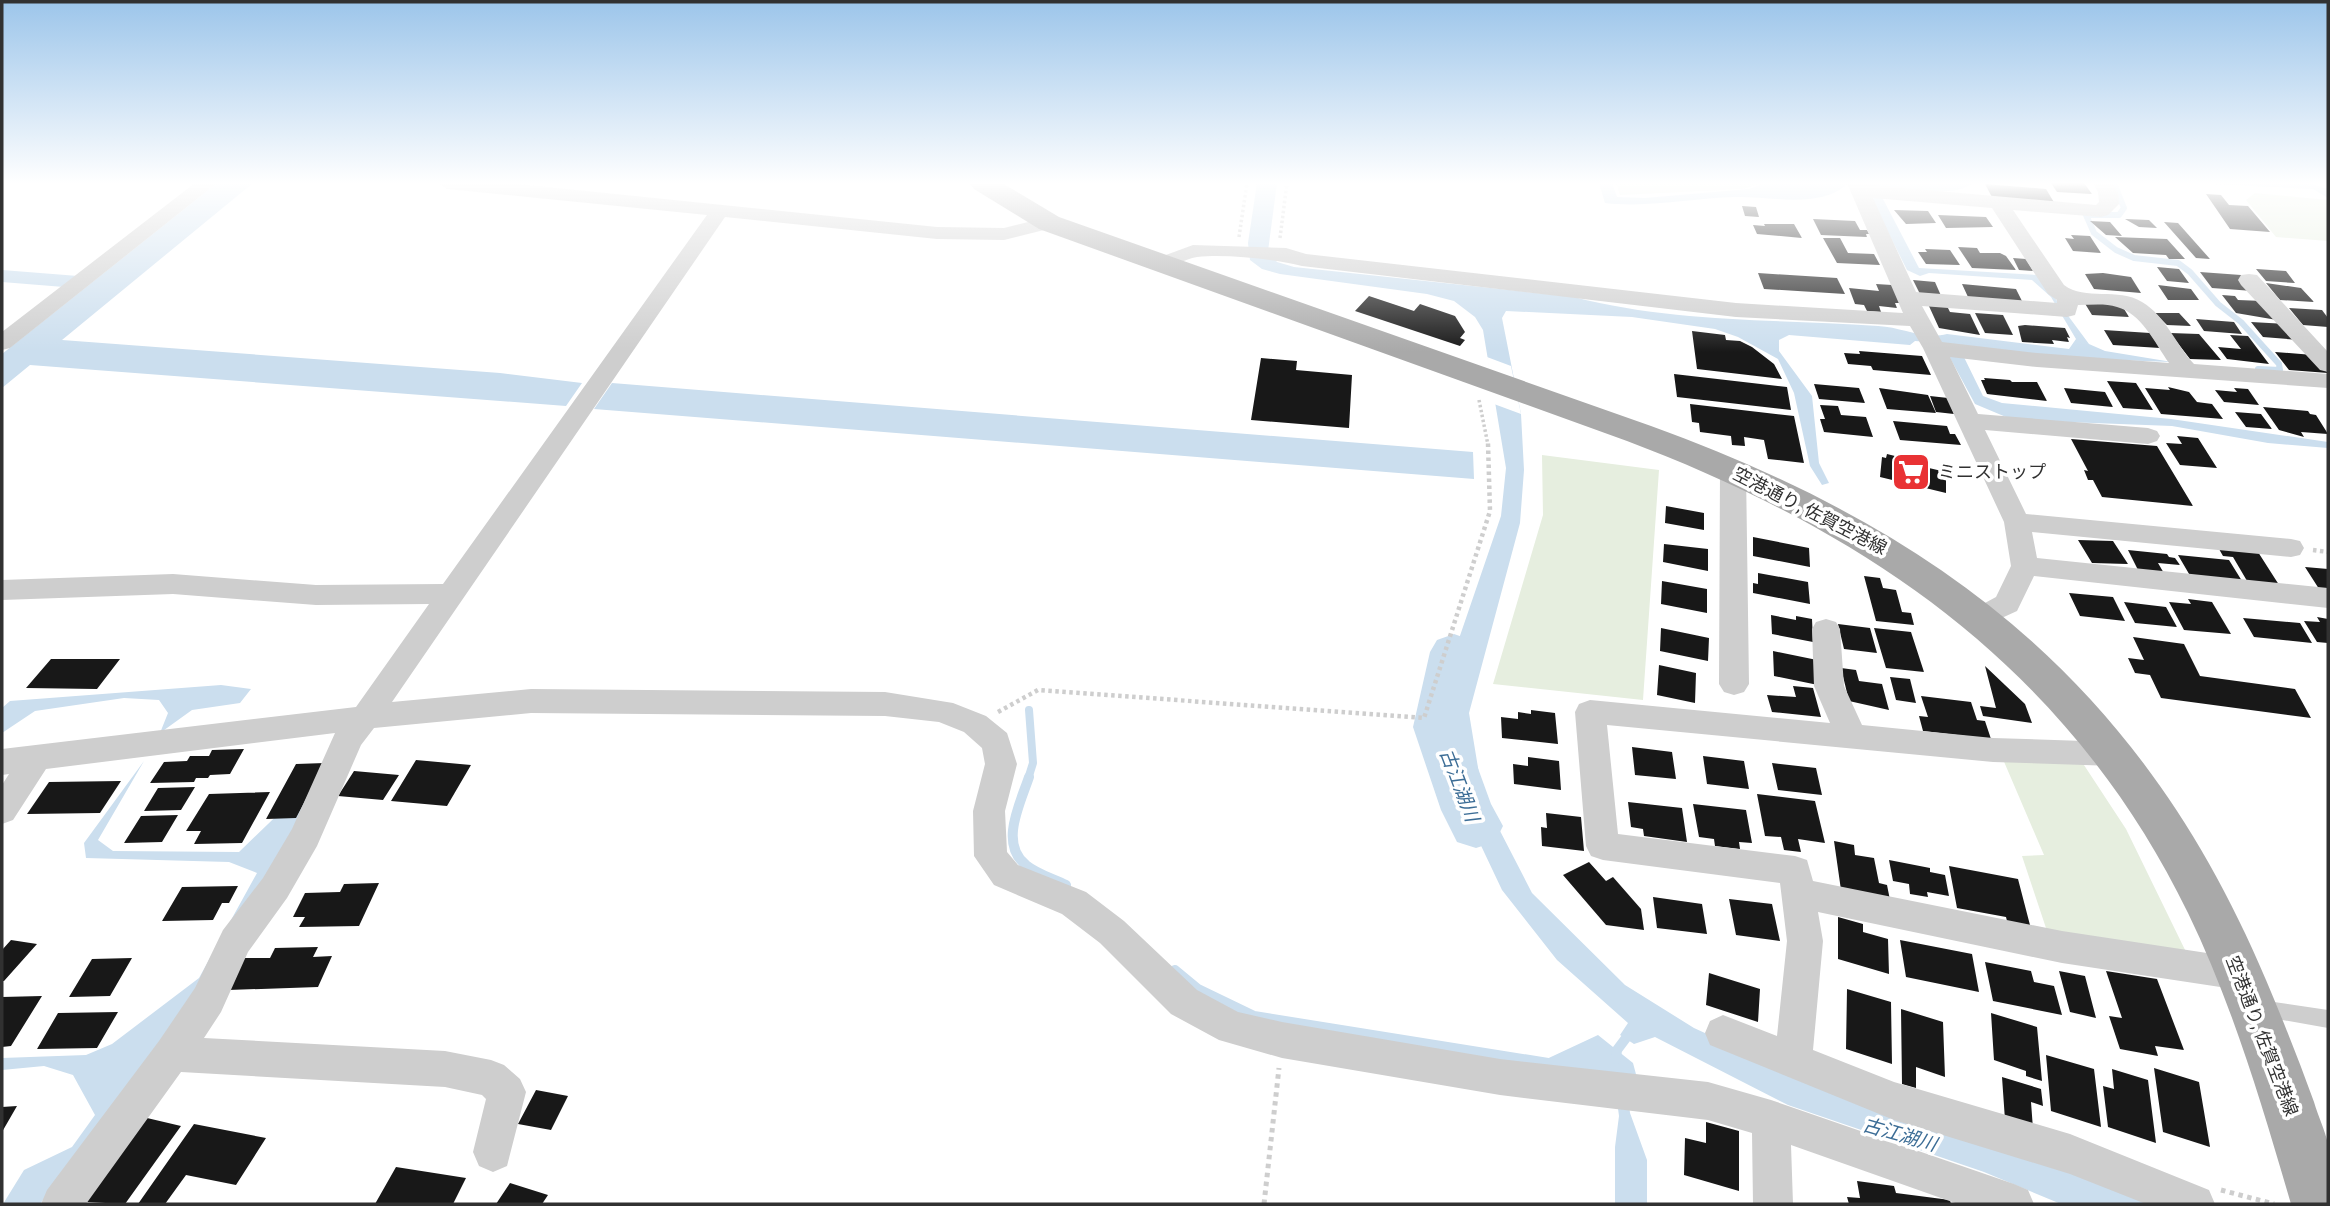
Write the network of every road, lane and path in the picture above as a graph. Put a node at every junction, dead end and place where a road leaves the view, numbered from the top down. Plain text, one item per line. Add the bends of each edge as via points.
1 (136, 239) edge
2 (700, 239) edge
3 (1098, 239) edge
4 (1238, 239) edge
5 (1280, 239) edge
6 (1885, 239) edge
7 (2023, 239) edge
8 (1236, 252) junction
9 (1286, 254) junction
10 (1162, 262) junction
11 (2249, 281) dead end
12 (1907, 298) junction
13 (2063, 306) junction
14 (1936, 341) junction
15 (2, 343) edge
16 (2328, 365) edge
17 (2184, 366) junction
18 (1480, 378) junction
19 (2328, 381) edge
20 (1969, 421) junction
21 (2148, 436) dead end
22 (1733, 470) junction
23 (2017, 522) junction
24 (2291, 548) dead end
25 (2025, 566) junction
26 (2, 590) edge
27 (452, 594) junction
28 (2328, 598) edge
29 (1982, 617) junction
30 (1826, 629) dead end
31 (1734, 684) dead end
32 (364, 719) junction
33 (975, 724) junction
34 (1852, 737) junction
35 (2114, 754) junction
36 (36, 759) junction
37 (2, 762) edge
38 (2, 811) edge
39 (1798, 893) junction
40 (2246, 991) junction
41 (2328, 1019) edge
42 (1723, 1032) dead end
43 (1282, 1040) junction
44 (172, 1054) junction
45 (1793, 1059) junction
46 (1771, 1119) junction
47 (493, 1152) dead end
48 (1977, 1197) edge
49 (2255, 1199) dead end
50 (61, 1204) edge
51 (1264, 1204) edge
52 (1773, 1204) edge
53 (2014, 1204) edge
54 (2194, 1204) edge
55 (2274, 1204) edge
56 (2319, 1204) edge

1 - 15 street
2 - 27 street
3 - 10 main road, 空港通り, 佐賀空港線
4 - 8 path
5 - 9 path
6 - 12 street
7 - 13 street
8 - 9 street
8 - 10 street via 1193,251
9 - 14 street via 1303,260 1736,310
10 - 18 main road, 空港通り, 佐賀空港線
11 - 16 street
12 - 13 street
12 - 14 street
13 - 17 street via 2115,298 2131,302 2147,315
14 - 17 street
14 - 20 street
17 - 19 street
18 - 22 main road, 空港通り, 佐賀空港線
18 - 33 path via 1477,392 1488,434 1490,512 1424,718 1038,690
20 - 21 street
20 - 23 street
22 - 29 main road, 空港通り, 佐賀空港線 via 1853,530
22 - 31 street
23 - 24 street
23 - 25 street
25 - 28 street
25 - 29 street via 2007,604
26 - 27 street via 173,584 316,595
27 - 32 street
29 - 35 main road, 空港通り, 佐賀空港線 via 2025,655
30 - 34 street via 1829,686
32 - 33 street via 531,701 885,704 942,711
32 - 36 street
32 - 44 street via 348,738 293,857 235,941 208,1000
33 - 43 street via 996,742 1001,764 989,811 991,856 1006,875 1074,904 1112,932 1184,1002 1232,1028
34 - 35 street via 1993,750
34 - 39 street via 1590,712 1603,846 1795,870
35 - 40 main road, 空港通り, 佐賀空港線 via 2161,820
36 - 37 street
36 - 38 street
39 - 40 street via 2062,947
39 - 45 street via 1805,941
40 - 41 lane
40 - 56 main road, 空港通り, 佐賀空港線
42 - 45 street
43 - 46 street via 1500,1076 1708,1101
43 - 51 path
44 - 47 street via 445,1069 491,1078 507,1093
44 - 50 street
45 - 54 street via 1894,1101 2070,1154
46 - 48 street
46 - 52 street
48 - 53 street
49 - 55 path

